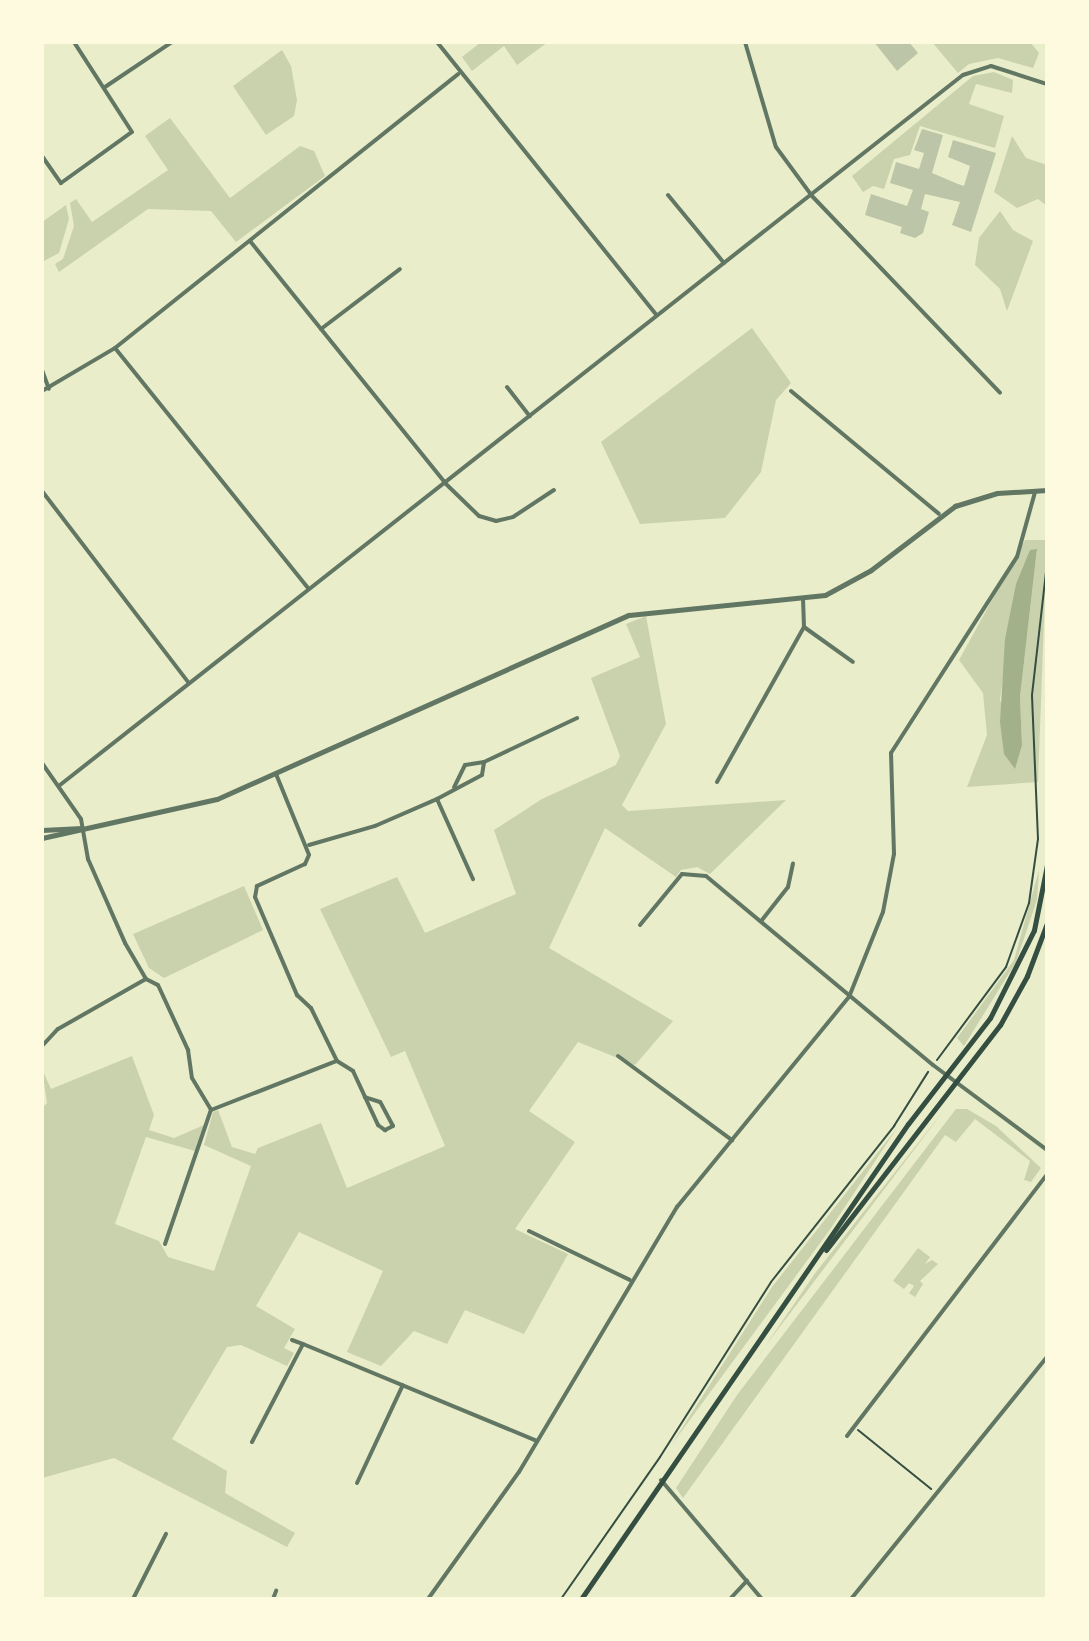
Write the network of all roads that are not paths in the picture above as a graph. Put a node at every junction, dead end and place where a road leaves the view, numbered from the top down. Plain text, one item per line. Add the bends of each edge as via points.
1 (74, 42) edge
2 (172, 42) edge
3 (437, 42) edge
4 (745, 42) edge
5 (458, 74) junction
6 (1047, 84) edge
7 (105, 87) junction
8 (42, 156) edge
9 (668, 195) dead end
10 (812, 196) junction
11 (250, 241) junction
12 (724, 263) junction
13 (400, 269) dead end
14 (657, 315) junction
15 (321, 329) junction
16 (115, 348) junction
17 (42, 370) edge
18 (507, 387) dead end
19 (49, 389) junction
20 (42, 391) edge
21 (791, 391) dead end
22 (1000, 393) dead end
23 (530, 416) junction
24 (446, 484) junction
25 (554, 490) dead end
26 (1047, 490) edge
27 (42, 491) edge
28 (1035, 491) junction
29 (939, 514) junction
30 (309, 589) junction
31 (803, 599) junction
32 (804, 627) junction
33 (853, 662) dead end
34 (188, 682) junction
35 (577, 718) dead end
36 (484, 762) junction
37 (42, 763) edge
38 (276, 774) junction
39 (717, 782) dead end
40 (60, 785) junction
41 (454, 788) junction
42 (437, 799) junction
43 (83, 828) junction
44 (42, 830) edge
45 (42, 838) edge
46 (309, 845) junction
47 (793, 864) dead end
48 (1047, 865) edge
49 (473, 879) dead end
50 (762, 921) junction
51 (1047, 923) edge
52 (640, 925) dead end
53 (146, 979) junction
54 (849, 997) junction
55 (42, 1046) edge
56 (618, 1056) dead end
57 (337, 1061) junction
58 (947, 1074) junction
59 (958, 1081) junction
60 (365, 1097) junction
61 (211, 1110) junction
62 (732, 1140) junction
63 (1047, 1150) edge
64 (1047, 1174) edge
65 (529, 1231) dead end
66 (165, 1244) dead end
67 (807, 1272) junction
68 (630, 1280) junction
69 (292, 1340) dead end
70 (303, 1344) junction
71 (1047, 1357) edge
72 (403, 1385) junction
73 (847, 1436) dead end
74 (537, 1441) junction
75 (252, 1442) dead end
76 (661, 1480) junction
77 (357, 1483) dead end
78 (166, 1534) dead end
79 (747, 1581) junction
80 (276, 1591) dead end
81 (91, 1599) edge
82 (121, 1599) edge
83 (133, 1599) edge
84 (273, 1599) edge
85 (428, 1599) edge
86 (581, 1599) edge
87 (730, 1599) edge
88 (762, 1599) edge
89 (851, 1599) edge

1 - 7 street
2 - 7 street
3 - 5 street
4 - 10 street via 768,128
5 - 11 street
5 - 14 street
6 - 10 street via 978,66
7 - 8 street via 132,132 61,183
9 - 12 street
10 - 12 street
10 - 22 street
11 - 15 street
11 - 16 street
12 - 14 street
13 - 15 street
14 - 23 street
15 - 24 street
16 - 19 street
16 - 30 street
17 - 19 street
18 - 23 street
19 - 20 street
21 - 29 street
23 - 24 street
24 - 25 street via 479,516 496,521 513,517
24 - 30 street
26 - 28 street
27 - 34 street
28 - 29 street via 984,495
28 - 54 street via 1017,557 891,753 894,854 883,912
29 - 31 street via 844,587
30 - 34 street
31 - 32 street
31 - 38 street via 629,615
32 - 33 street
32 - 39 street
34 - 40 street
35 - 36 street
36 - 41 street via 482,775
36 - 41 street via 465,765
37 - 40 street
38 - 43 street via 167,813
38 - 46 street
40 - 43 street
41 - 42 street
42 - 46 street via 375,826
42 - 49 street
43 - 44 street
43 - 45 street
43 - 53 street via 88,859
46 - 57 street via 305,864 257,886 255,897 297,995 311,1008
47 - 50 street via 788,887
48 - 58 main road via 1034,930 1017,972
50 - 52 street via 695,872 682,874
50 - 54 street
51 - 59 main road via 1015,1001
53 - 55 street via 58,1029
53 - 61 street via 158,985 188,1050 192,1078
54 - 58 street
54 - 62 street
56 - 62 street
57 - 60 street via 353,1071
57 - 61 street
58 - 59 street
58 - 67 main road
59 - 63 street
59 - 67 main road
60 - 60 street via 378,1125 385,1130 393,1126 380,1102
61 - 66 street
62 - 68 street via 677,1207
64 - 73 street
65 - 68 street
67 - 76 main road
68 - 74 street
69 - 70 street
70 - 72 street
70 - 75 street
71 - 89 street
72 - 74 street
72 - 77 street
74 - 85 street
76 - 79 street
76 - 86 main road
78 - 83 street
79 - 87 street
79 - 88 street
80 - 84 street
81 - 82 street

